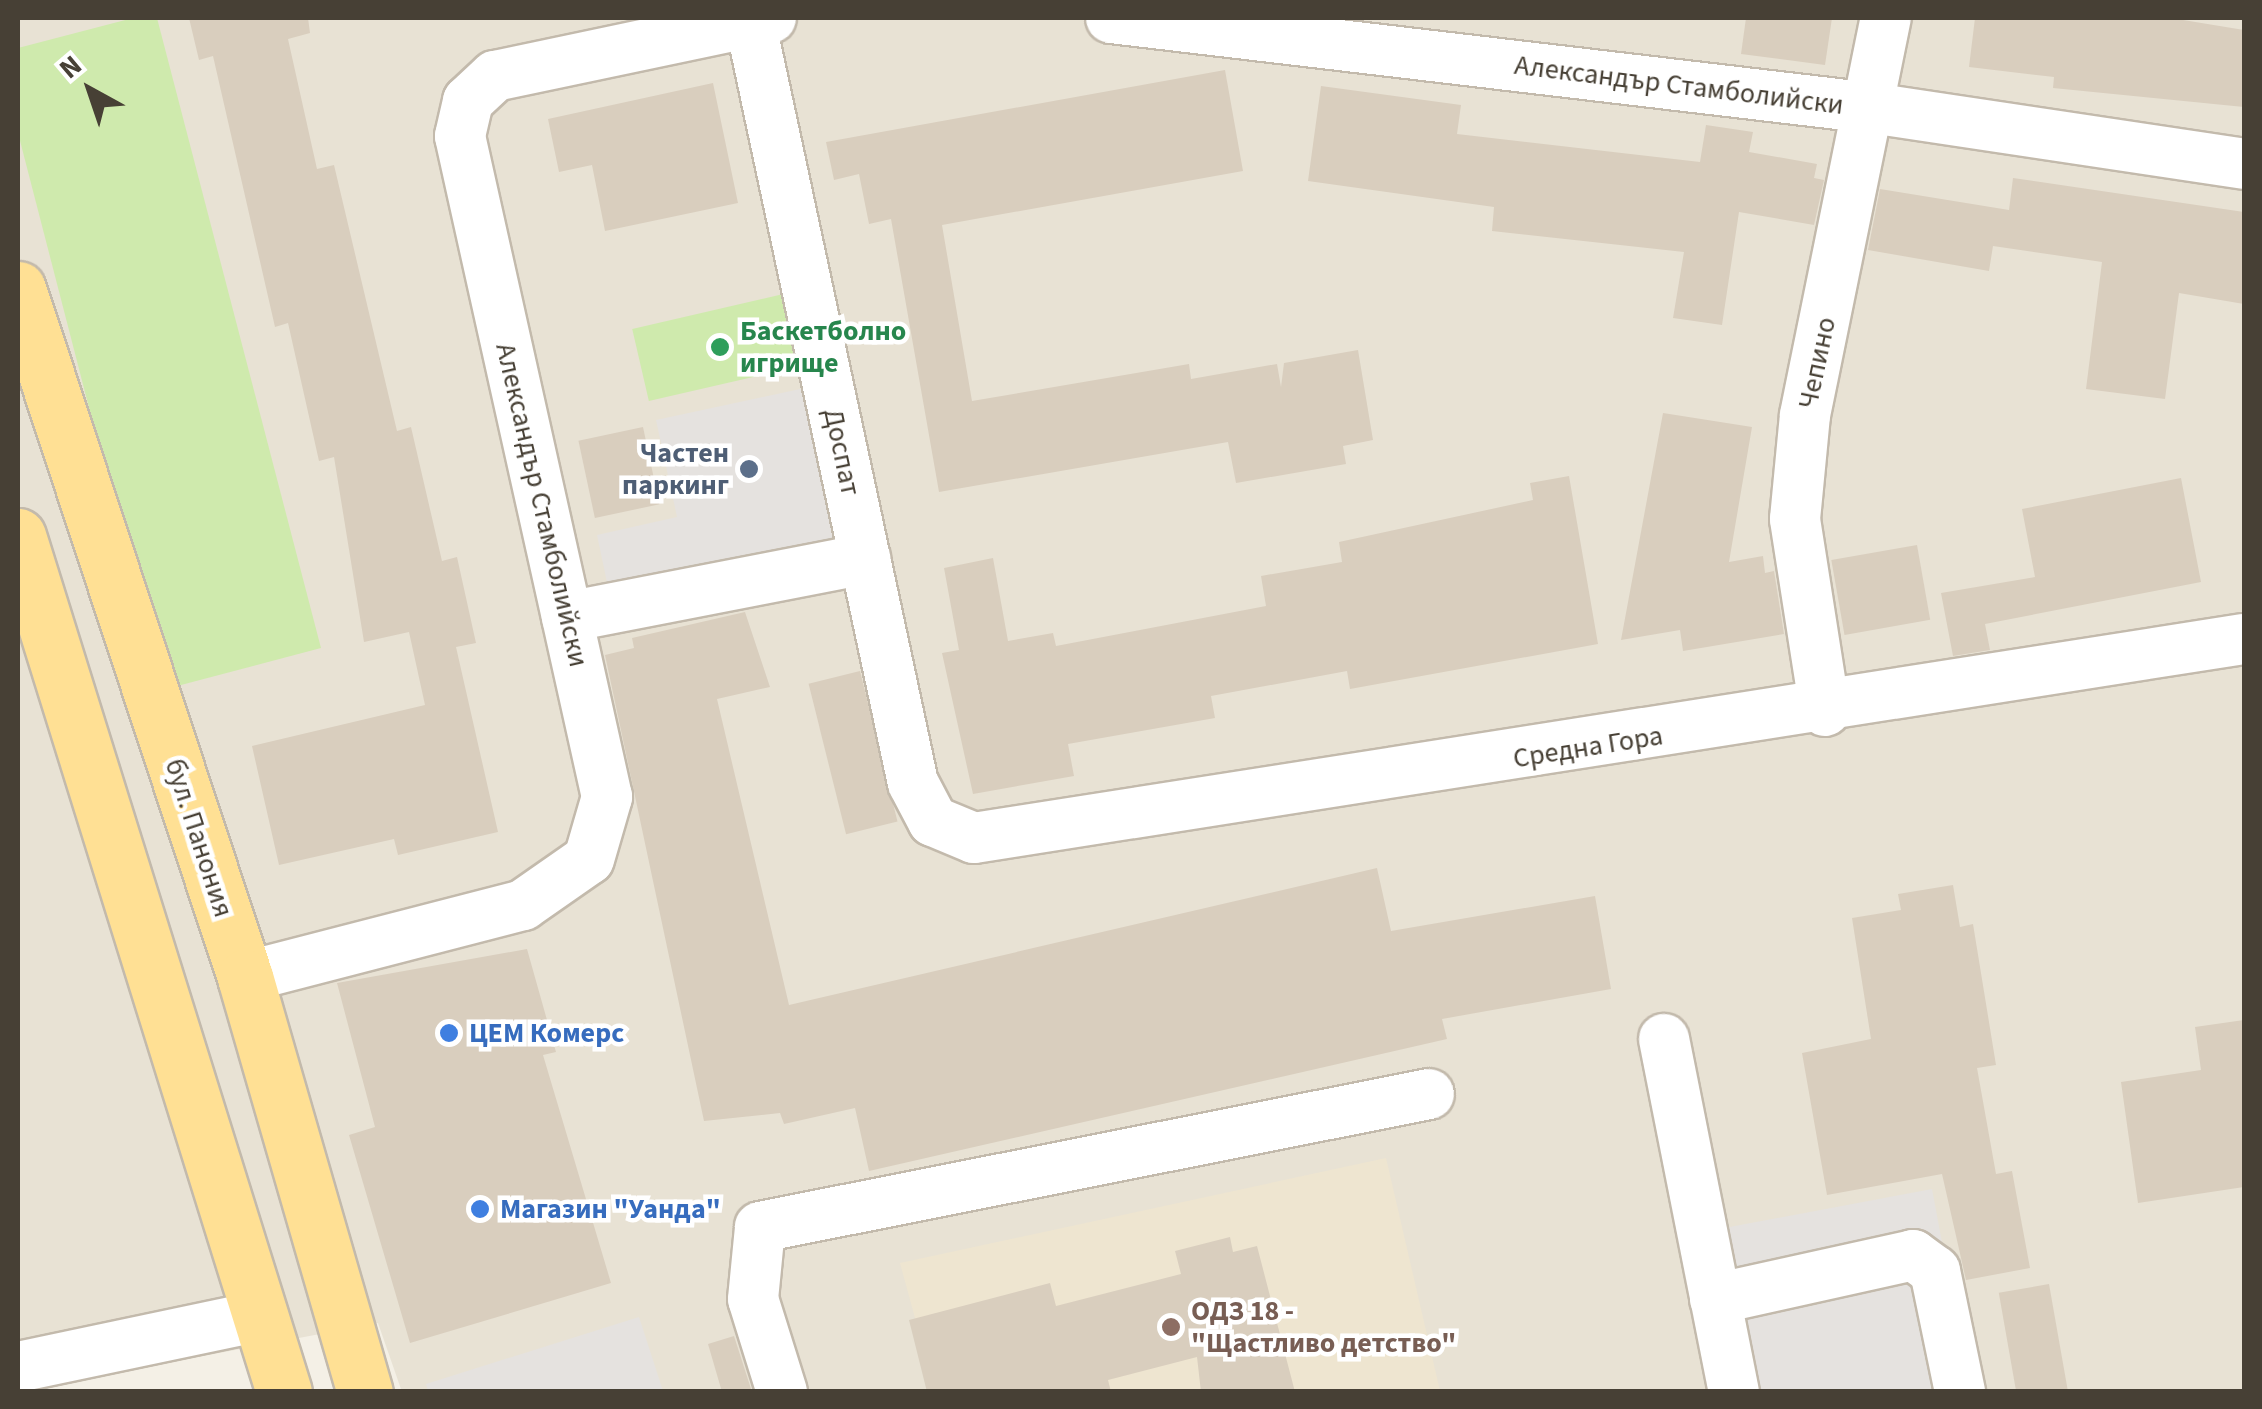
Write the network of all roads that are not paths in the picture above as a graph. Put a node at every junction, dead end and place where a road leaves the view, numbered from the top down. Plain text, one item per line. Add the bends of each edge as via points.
1 (1111, 18) edge
2 (1886, 18) edge
3 (760, 19) edge
4 (1871, 108) junction
5 (2244, 164) edge
6 (18, 289) edge
7 (18, 536) edge
8 (865, 559) junction
9 (567, 616) junction
10 (2244, 639) edge
11 (1826, 711) junction
12 (933, 821) joint
13 (246, 977) junction
14 (1664, 1039) dead end
15 (1429, 1094) dead end
16 (1715, 1299) junction
17 (261, 1316) junction
18 (18, 1367) edge
19 (284, 1392) edge
20 (365, 1392) edge
21 (782, 1392) edge
22 (1734, 1392) edge
23 (1960, 1392) edge

1 - 4 street, Александър Стамболийски
2 - 4 street, Чепино
3 - 8 street, Доспат
3 - 9 street, Александър Стамболийски via 539,62 494,76 468,101 460,136
4 - 5 street, Александър Стамболийски
4 - 11 street, Чепино via 1805,416 1795,519
6 - 13 main road, бул. Панония
7 - 17 main road
8 - 9 street
8 - 12 street, Доспат via 914,783
9 - 13 street, Александър Стамболийски via 607,798 590,859 523,905
10 - 11 street, Средна Гора
11 - 12 street, Средна Гора via 974,838
13 - 20 main road, бул. Панония
14 - 16 street
15 - 21 street via 760,1226 753,1299
16 - 22 street
16 - 23 street via 1912,1255 1935,1271
17 - 18 street
17 - 19 main road

